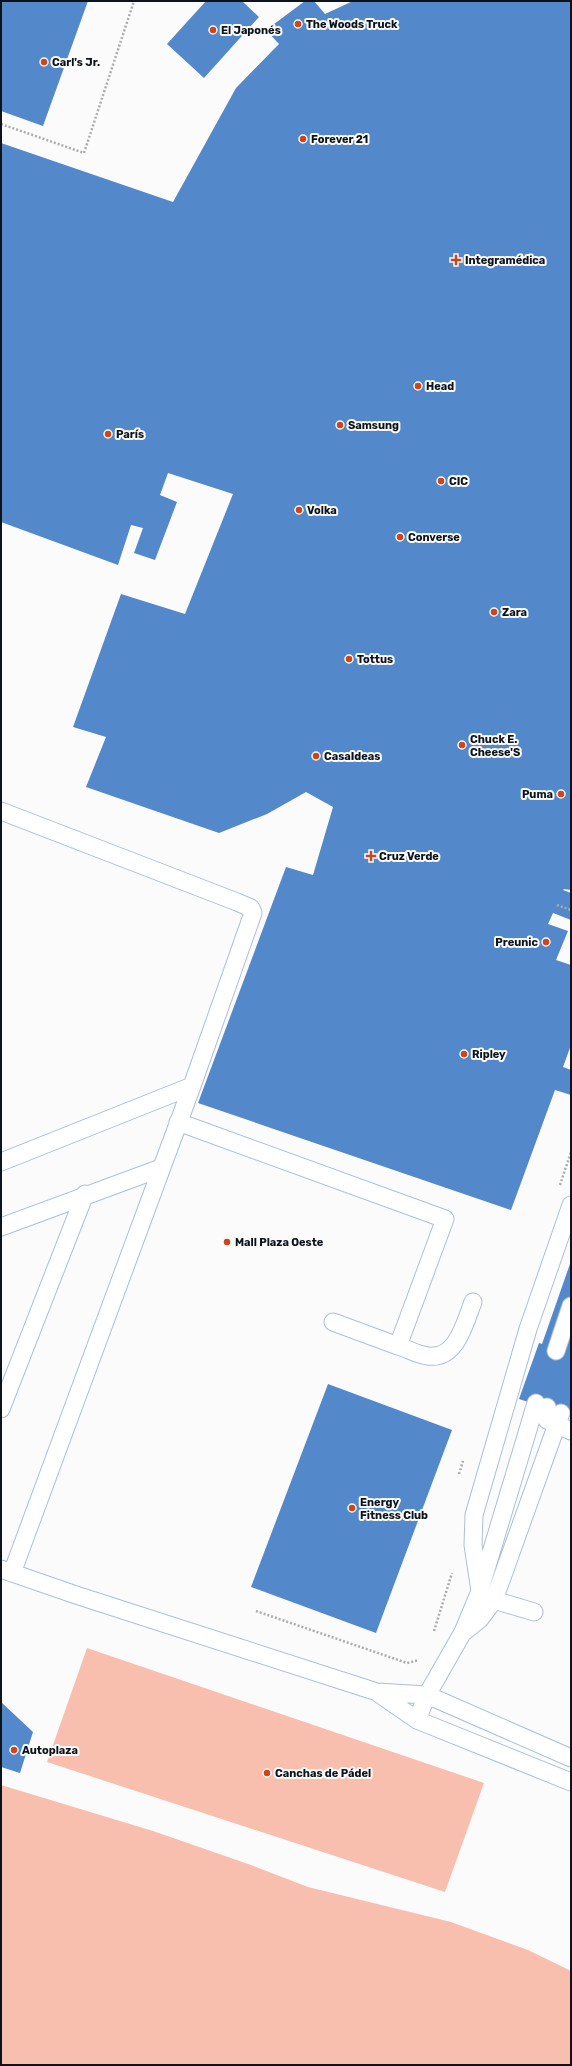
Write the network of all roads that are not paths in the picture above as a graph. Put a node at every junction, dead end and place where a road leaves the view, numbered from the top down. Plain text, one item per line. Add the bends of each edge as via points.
1 (1, 811) edge
2 (192, 1086) junction
3 (178, 1122) junction
4 (1, 1162) edge
5 (161, 1168) junction
6 (85, 1194) junction
7 (571, 1204) edge
8 (1, 1226) edge
9 (473, 1302) dead end
10 (571, 1306) edge
11 (333, 1322) dead end
12 (398, 1346) junction
13 (556, 1350) dead end
14 (548, 1408) junction
15 (1, 1409) edge
16 (571, 1431) edge
17 (6, 1571) edge
18 (480, 1592) junction
19 (494, 1600) junction
20 (534, 1612) dead end
21 (463, 1632) junction
22 (377, 1692) junction
23 (426, 1695) junction
24 (416, 1720) junction
25 (571, 1758) edge
26 (571, 1782) edge

1 - 2 lane via 251,908 253,913
2 - 3 lane
2 - 4 lane
3 - 5 lane
3 - 12 lane via 445,1219
5 - 6 lane
5 - 17 lane
6 - 8 lane
6 - 15 lane
7 - 18 lane via 528,1329 474,1515 473,1545
9 - 12 lane via 456,1342 446,1352 426,1356
10 - 13 lane
11 - 12 lane
14 - 16 lane via 545,1416 547,1420
14 - 18 lane
14 - 19 lane
17 - 22 lane
18 - 21 lane
19 - 20 lane
19 - 21 lane via 480,1619
21 - 23 lane
22 - 23 lane
22 - 24 lane
23 - 24 lane
23 - 25 lane
24 - 26 lane

